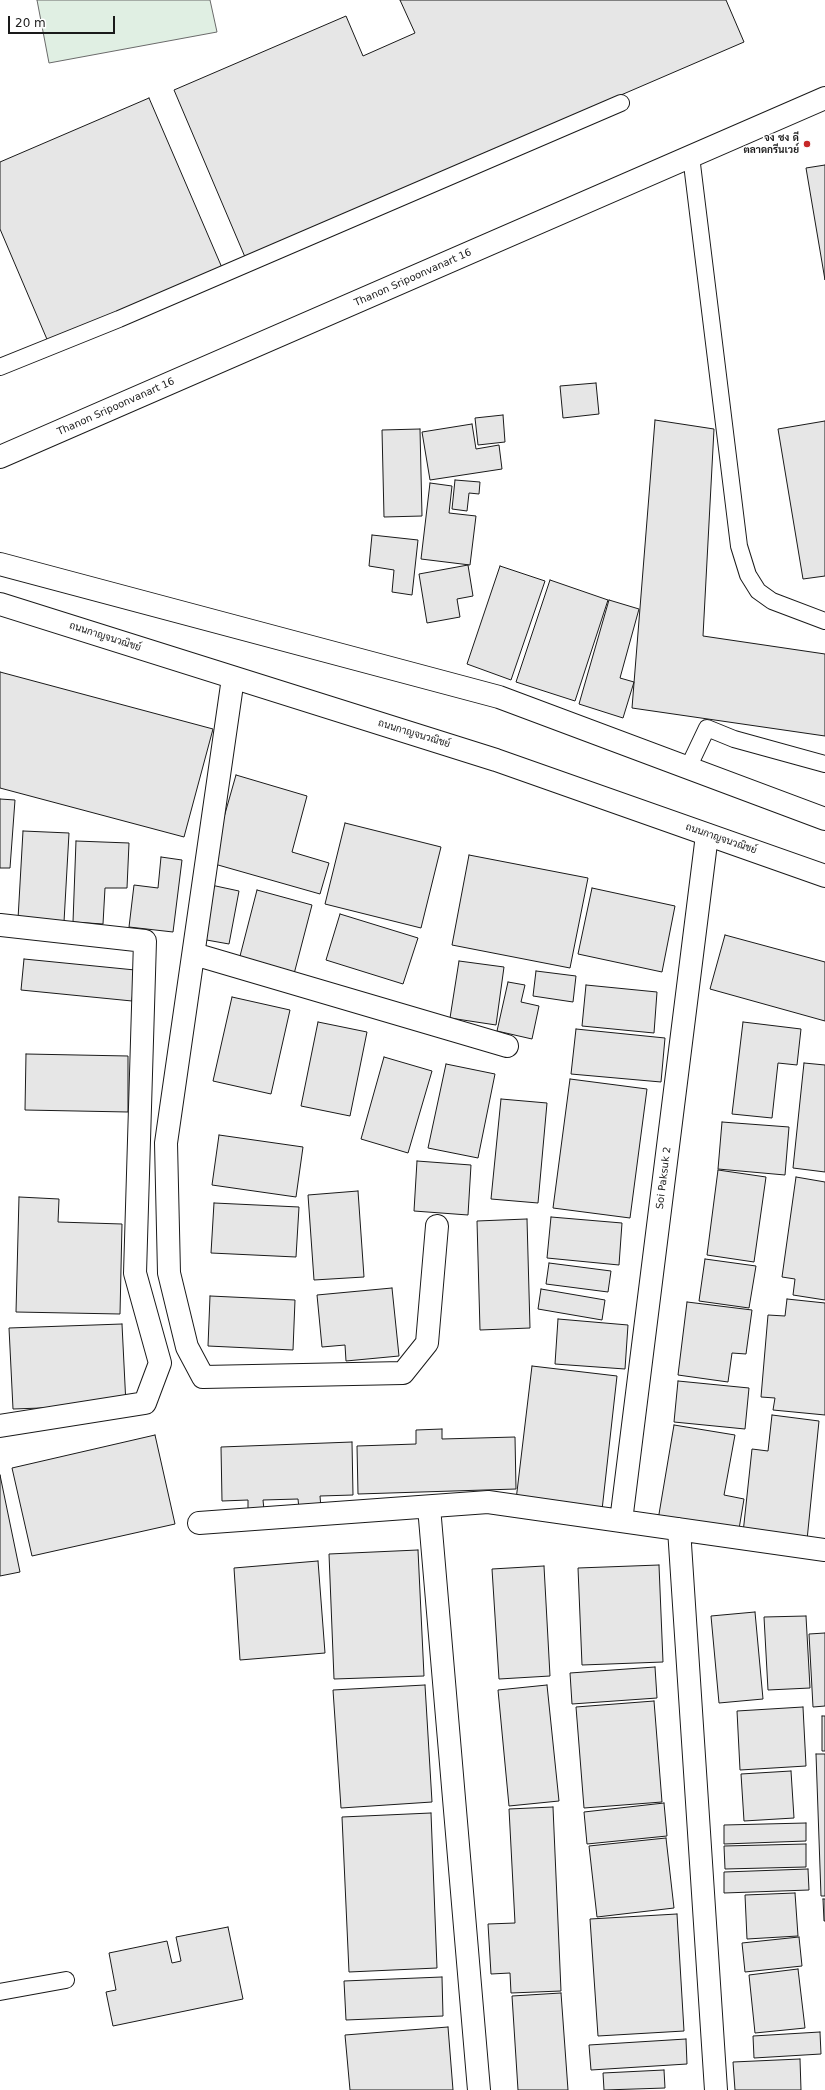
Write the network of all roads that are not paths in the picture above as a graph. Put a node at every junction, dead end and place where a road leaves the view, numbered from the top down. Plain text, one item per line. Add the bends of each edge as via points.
1 (825, 98) edge
2 (621, 103) dead end
3 (691, 156) junction
4 (0, 368) edge
5 (0, 457) edge
6 (0, 564) edge
7 (0, 604) edge
8 (825, 621) edge
9 (233, 678) junction
10 (825, 764) edge
11 (688, 768) junction
12 (825, 819) edge
13 (707, 834) junction
14 (825, 876) edge
15 (0, 925) edge
16 (194, 954) junction
17 (507, 1046) dead end
18 (437, 1226) dead end
19 (0, 1426) edge
20 (429, 1506) junction
21 (622, 1521) junction
22 (199, 1523) dead end
23 (679, 1529) junction
24 (825, 1550) edge
25 (66, 1980) dead end
26 (0, 1992) edge
27 (479, 2090) edge
28 (716, 2090) edge

1 - 3 street, Thanon Sripoonvanart 16
2 - 4 lane
3 - 5 street, Thanon Sripoonvanart 16
3 - 8 lane via 739,546 748,575 758,591 772,601
6 - 11 street via 499,697
7 - 9 street, ถนนกาญจนวณิชย์
9 - 13 street, ถนนกาญจนวณิชย์ via 496,760
9 - 16 street
10 - 11 lane via 734,739 707,728
11 - 12 street
13 - 14 street, ถนนกาญจนวณิชย์
13 - 21 street, Soi Paksuk 2
15 - 19 street via 144,941 135,1273 160,1363 145,1403
16 - 17 street
16 - 18 street via 166,1151 169,1273 187,1347 203,1377 404,1373 427,1343
20 - 21 street via 488,1502
20 - 22 street
20 - 27 street
21 - 23 street
23 - 24 street
23 - 28 street
25 - 26 lane

